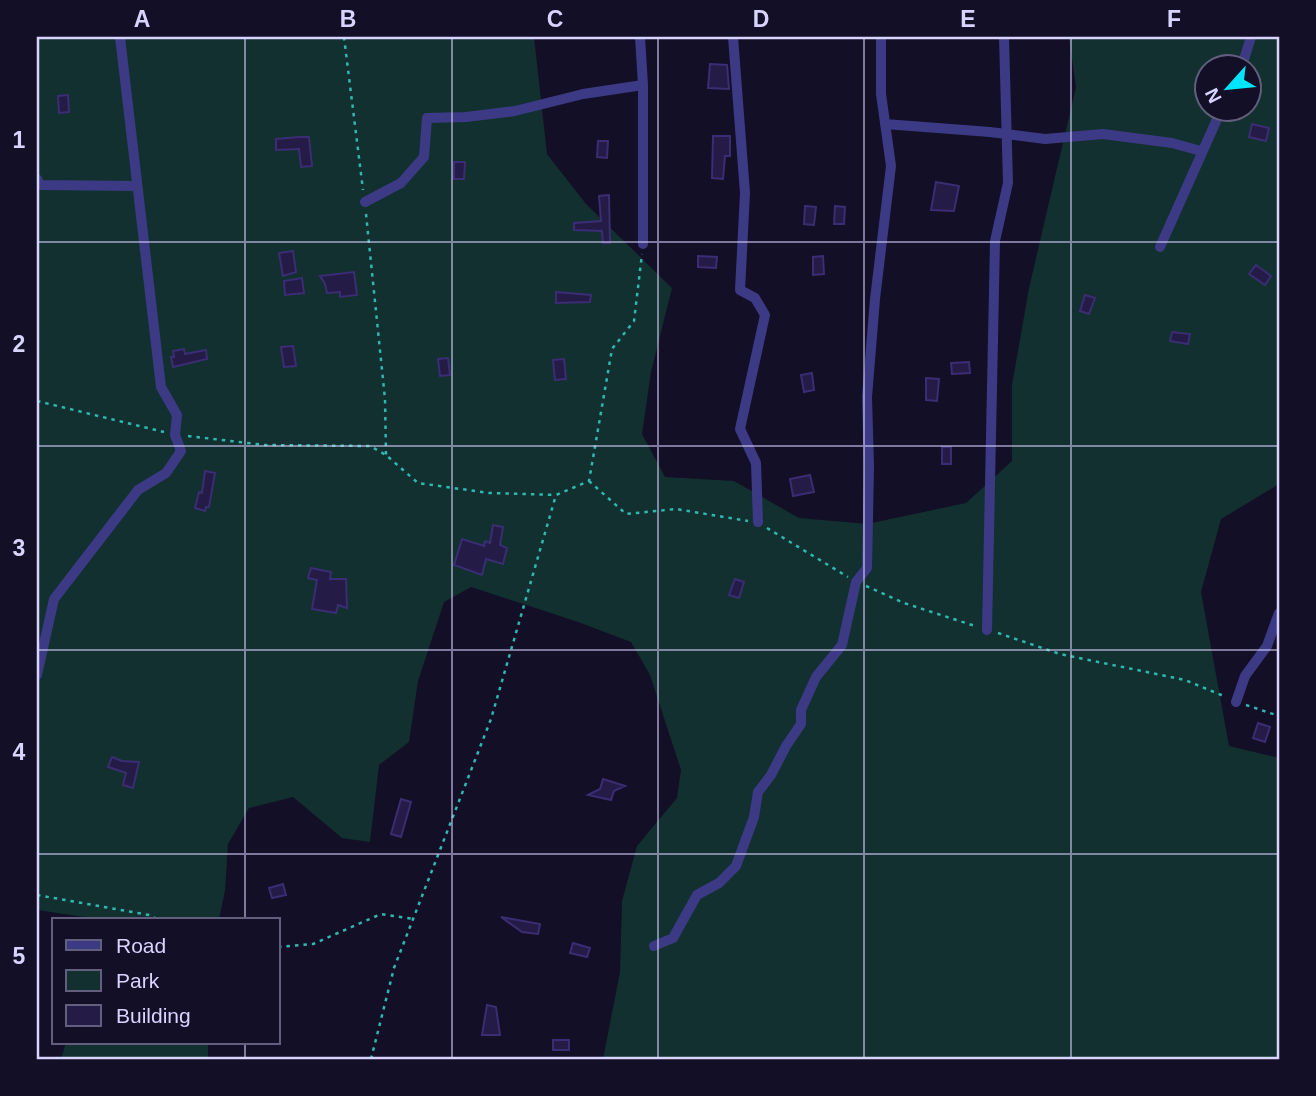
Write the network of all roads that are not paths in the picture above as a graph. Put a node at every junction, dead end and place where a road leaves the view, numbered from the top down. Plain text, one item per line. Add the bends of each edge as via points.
1 (120, 37) edge
2 (640, 37) edge
3 (733, 37) edge
4 (881, 37) edge
5 (1004, 37) edge
6 (643, 85) junction
7 (1215, 122) edge
8 (885, 124) junction
9 (1008, 136) junction
10 (1201, 151) junction
11 (37, 179) edge
12 (136, 186) junction
13 (365, 202) road end
14 (643, 244) road end
15 (1160, 247) dead end
16 (758, 522) road end
17 (1279, 612) edge
18 (987, 630) road end
19 (37, 676) edge
20 (1237, 702) road end
21 (654, 946) dead end

1 - 12 street
2 - 6 street
3 - 16 street via 745,193 740,290 755,299 765,315 740,429 755,463
4 - 8 street
5 - 9 street
6 - 13 street via 515,111 427,118 424,157 401,183
6 - 14 street
7 - 10 street
8 - 9 street
8 - 21 street via 891,166 867,397 867,568 856,582 842,645 816,677 801,710 801,724 758,792 736,866 697,895 673,937
9 - 10 street via 1045,139 1103,134
9 - 18 street via 1008,183 995,241
10 - 15 street
11 - 12 street via 40,185
12 - 19 street via 161,387 177,415 175,435 181,451 166,473 138,490 54,599
17 - 20 street via 1267,646 1245,676

